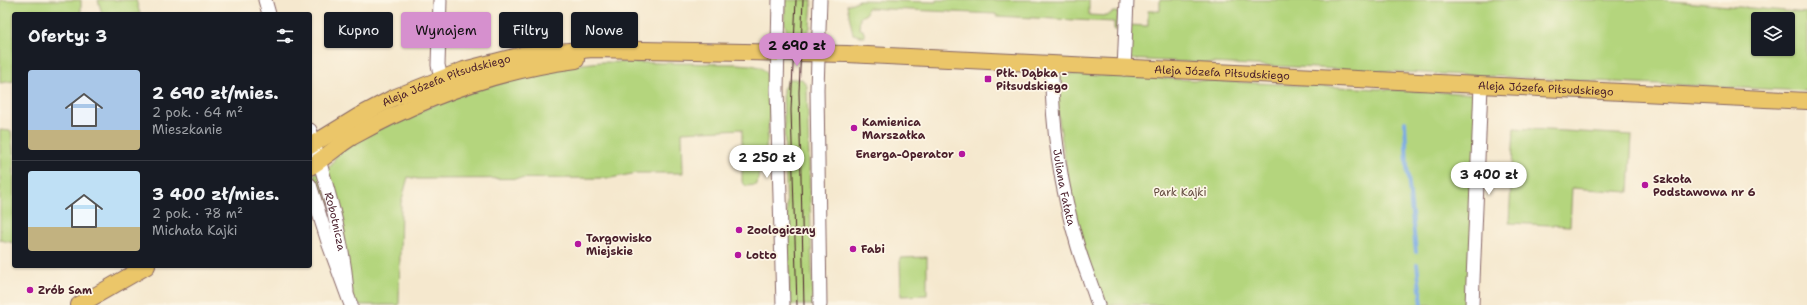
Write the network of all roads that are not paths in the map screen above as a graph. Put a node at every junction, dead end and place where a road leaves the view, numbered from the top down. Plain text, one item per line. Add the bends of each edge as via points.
1 (265, 0) edge
2 (440, 0) edge
3 (779, 0) edge
4 (820, 0) edge
5 (1127, 0) edge
6 (268, 12) edge
7 (636, 49) junction
8 (777, 53) junction
9 (818, 54) junction
10 (1052, 65) junction
11 (1124, 69) junction
12 (442, 78) junction
13 (1481, 86) junction
14 (1807, 101) edge
15 (312, 140) edge
16 (312, 146) edge
17 (315, 164) edge
18 (312, 191) edge
19 (129, 268) edge
20 (143, 268) edge
21 (347, 291) junction
22 (81, 303) edge
23 (351, 305) edge
24 (783, 305) edge
25 (820, 305) edge
26 (1098, 305) edge
27 (1472, 305) edge

1 - 6 street
2 - 12 street via 438,65
3 - 8 street
4 - 9 street
5 - 11 street
7 - 8 main road, Aleja Józefa Piłsudskiego
7 - 12 main road, Aleja Józefa Piłsudskiego via 586,49 522,55 485,63
7 - 17 main road, Aleja Józefa Piłsudskiego via 528,67 476,82 381,122 345,142
8 - 9 main road, Aleja Józefa Piłsudskiego
8 - 24 street
9 - 10 main road, Aleja Józefa Piłsudskiego
9 - 25 street
10 - 11 main road, Aleja Józefa Piłsudskiego
10 - 26 street, Juliana Fałata via 1052,93 1061,174 1078,248
11 - 13 main road, Aleja Józefa Piłsudskiego
12 - 15 main road, Aleja Józefa Piłsudskiego via 393,98
13 - 14 main road, Aleja Józefa Piłsudskiego
13 - 27 street
16 - 17 street, Robotnicza
17 - 21 street, Robotnicza via 341,240
18 - 21 street, Robotnicza
19 - 22 main road
20 - 22 main road
21 - 23 street, Robotnicza

